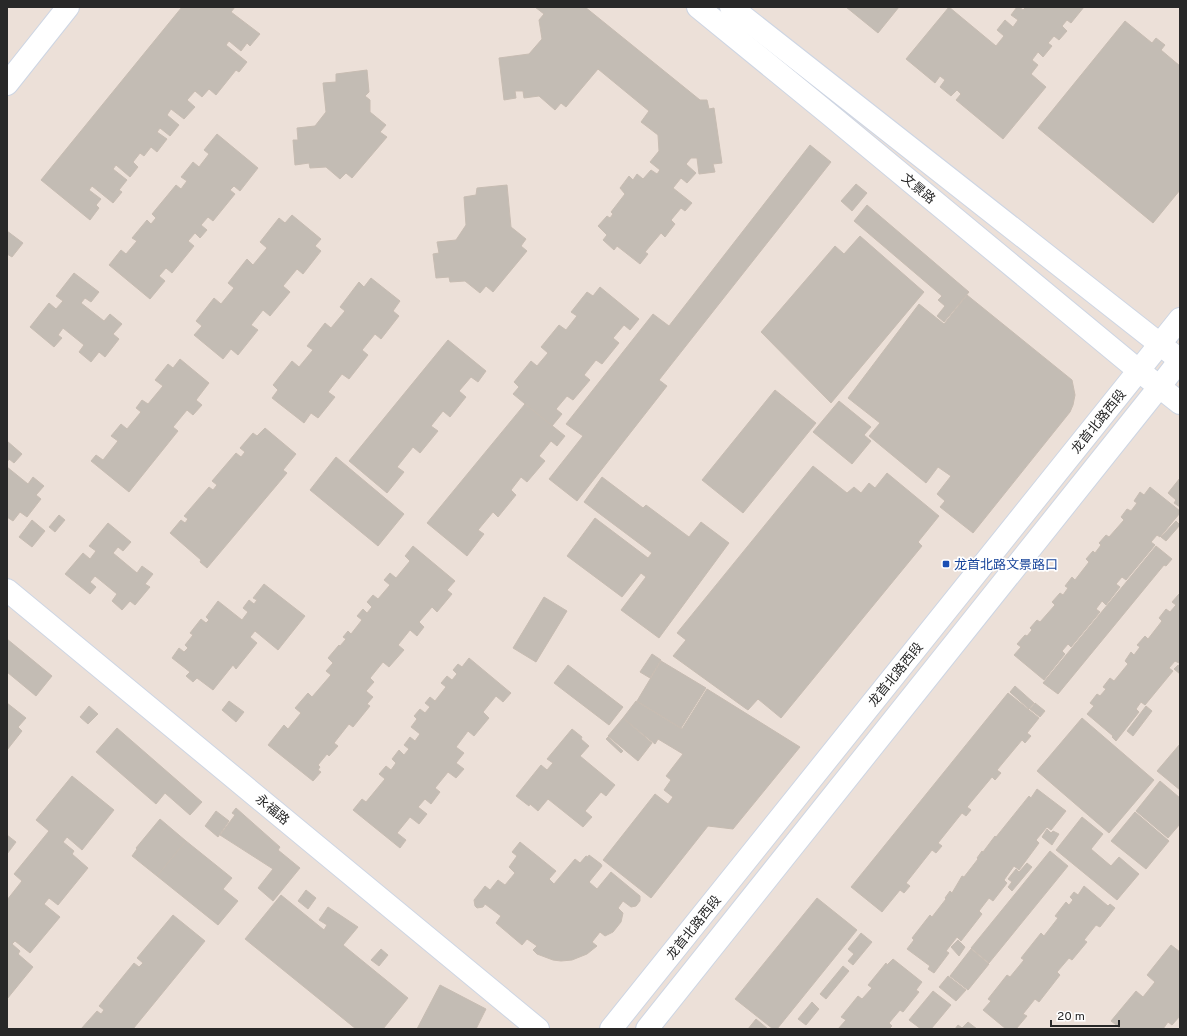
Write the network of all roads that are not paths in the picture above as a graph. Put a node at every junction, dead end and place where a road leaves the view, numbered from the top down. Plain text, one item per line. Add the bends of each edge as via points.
1 (68, 7) edge
2 (698, 7) edge
3 (732, 7) edge
4 (7, 84) edge
5 (1180, 319) edge
6 (1160, 344) junction
7 (1180, 360) edge
8 (1138, 370) junction
9 (1160, 386) junction
10 (1180, 403) edge
11 (7, 590) edge
12 (538, 1029) edge
13 (611, 1029) edge
14 (647, 1029) edge

1 - 4 street
2 - 8 street, 文景路
3 - 6 street, 文景路
5 - 6 street, 龙首北路西段
6 - 7 street, 文景路
6 - 8 street, 龙首北路西段
7 - 9 street, 龙首北路西段
8 - 9 street, 文景路
8 - 13 street, 龙首北路西段
9 - 10 street, 文景路
9 - 14 street, 龙首北路西段
11 - 12 street, 永福路

